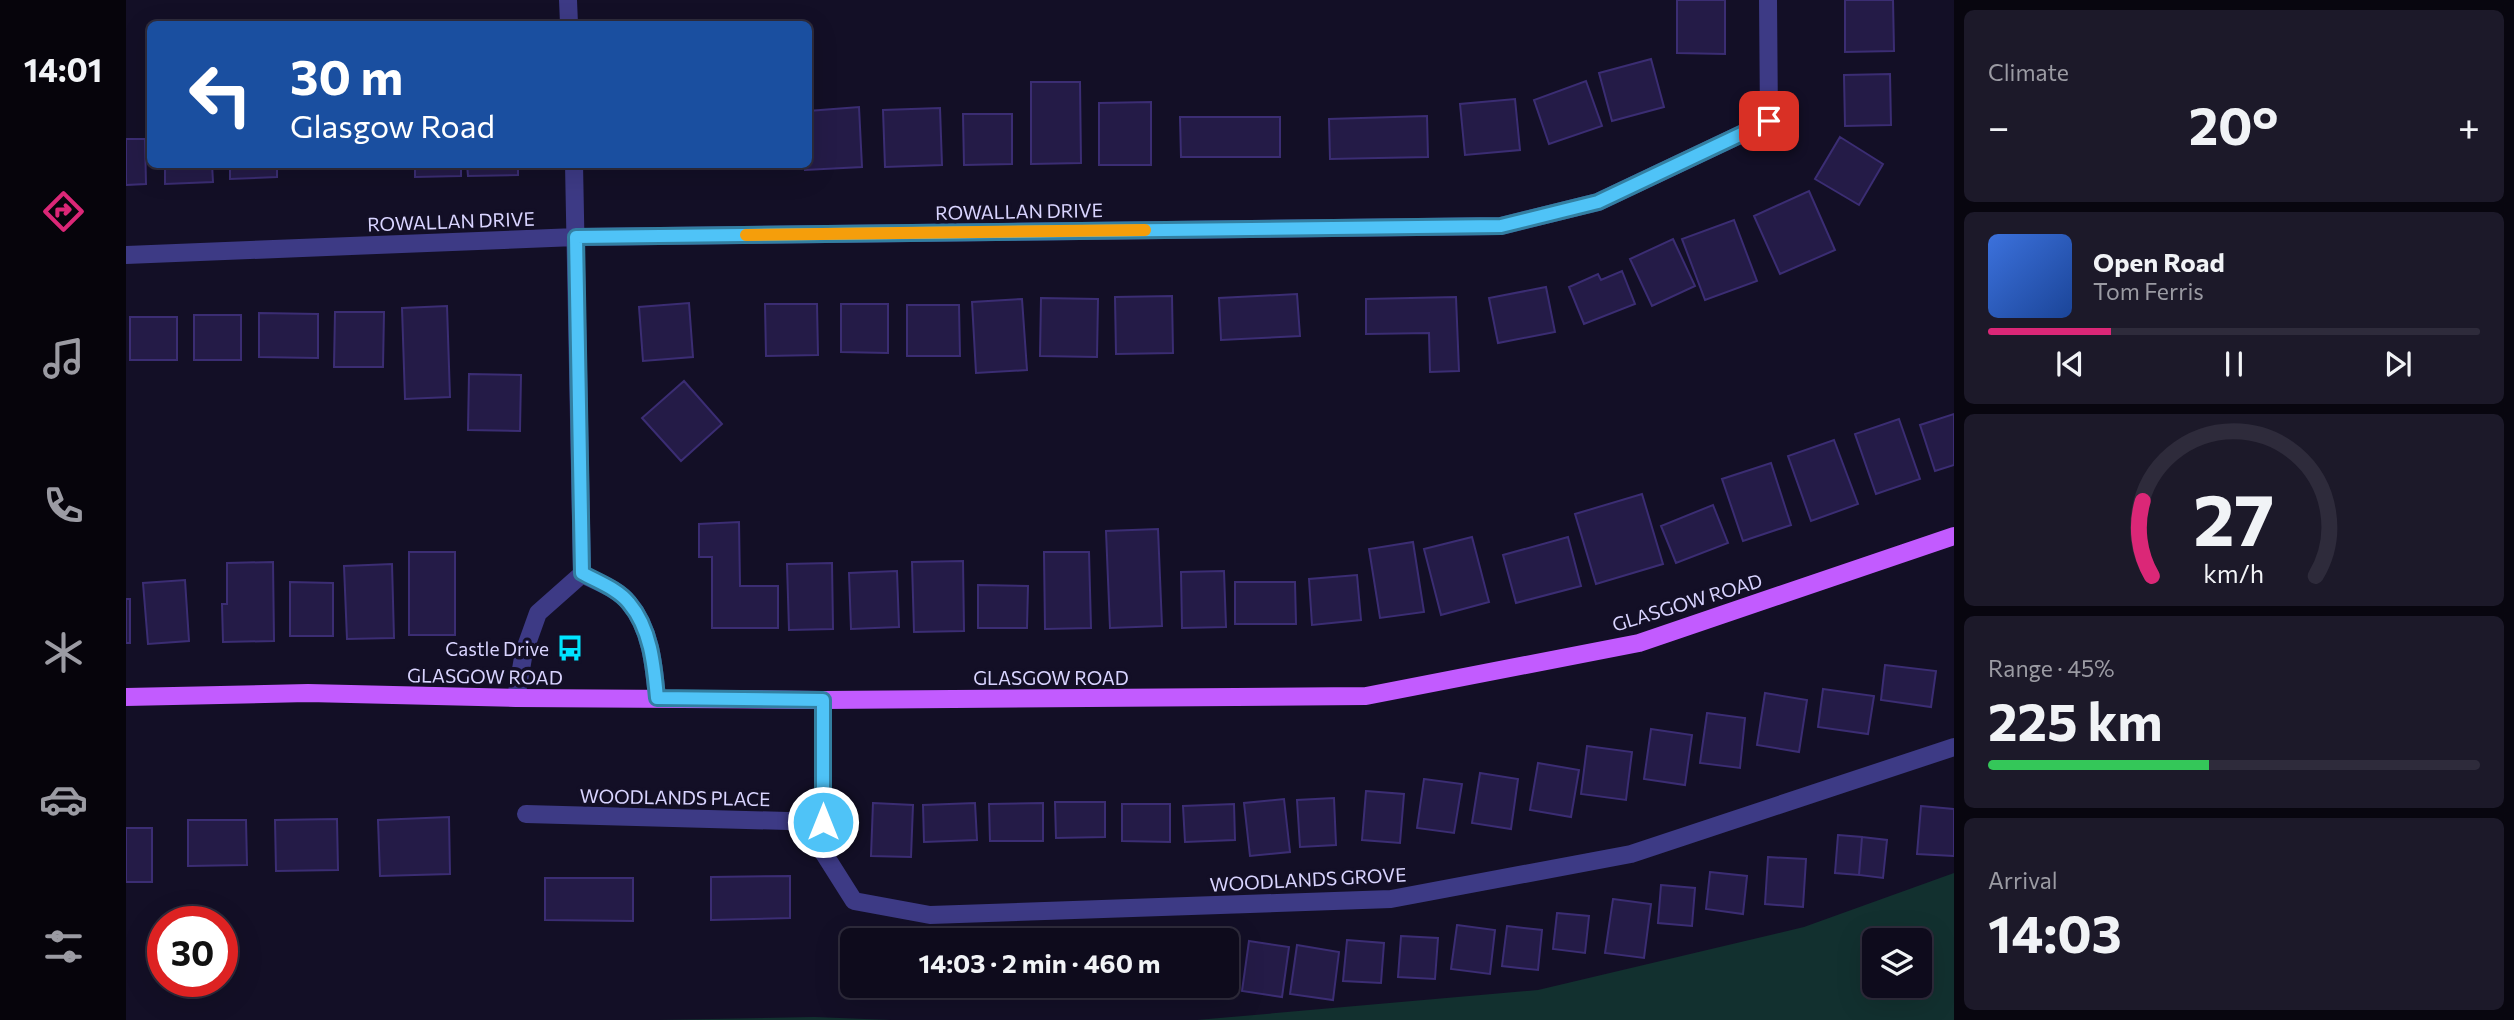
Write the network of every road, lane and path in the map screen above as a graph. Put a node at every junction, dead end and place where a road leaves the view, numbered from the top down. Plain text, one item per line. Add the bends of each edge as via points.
1 (568, 0) edge
2 (1768, 0) edge
3 (569, 21) edge
4 (574, 168) edge
5 (576, 237) junction
6 (126, 255) edge
7 (1954, 536) edge
8 (582, 573) junction
9 (126, 697) edge
10 (516, 698) junction
11 (657, 698) junction
12 (823, 700) junction
13 (1954, 747) edge
14 (526, 814) dead end
15 (823, 822) junction

1 - 3 street
2 - 5 street, ROWALLAN DRIVE via 1769,121 1598,202 1501,226
4 - 5 street
5 - 6 street, ROWALLAN DRIVE
5 - 8 street
7 - 12 main road, GLASGOW ROAD via 1639,643 1366,696
8 - 10 street via 538,613 524,652
8 - 11 street via 629,602 654,658
9 - 10 main road, GLASGOW ROAD via 308,693
10 - 11 main road, GLASGOW ROAD
11 - 12 main road, GLASGOW ROAD
12 - 15 street, WOODLANDS GROVE
13 - 15 street, WOODLANDS GROVE via 1632,854 1391,899 930,915 854,901 823,852
14 - 15 street, WOODLANDS PLACE

